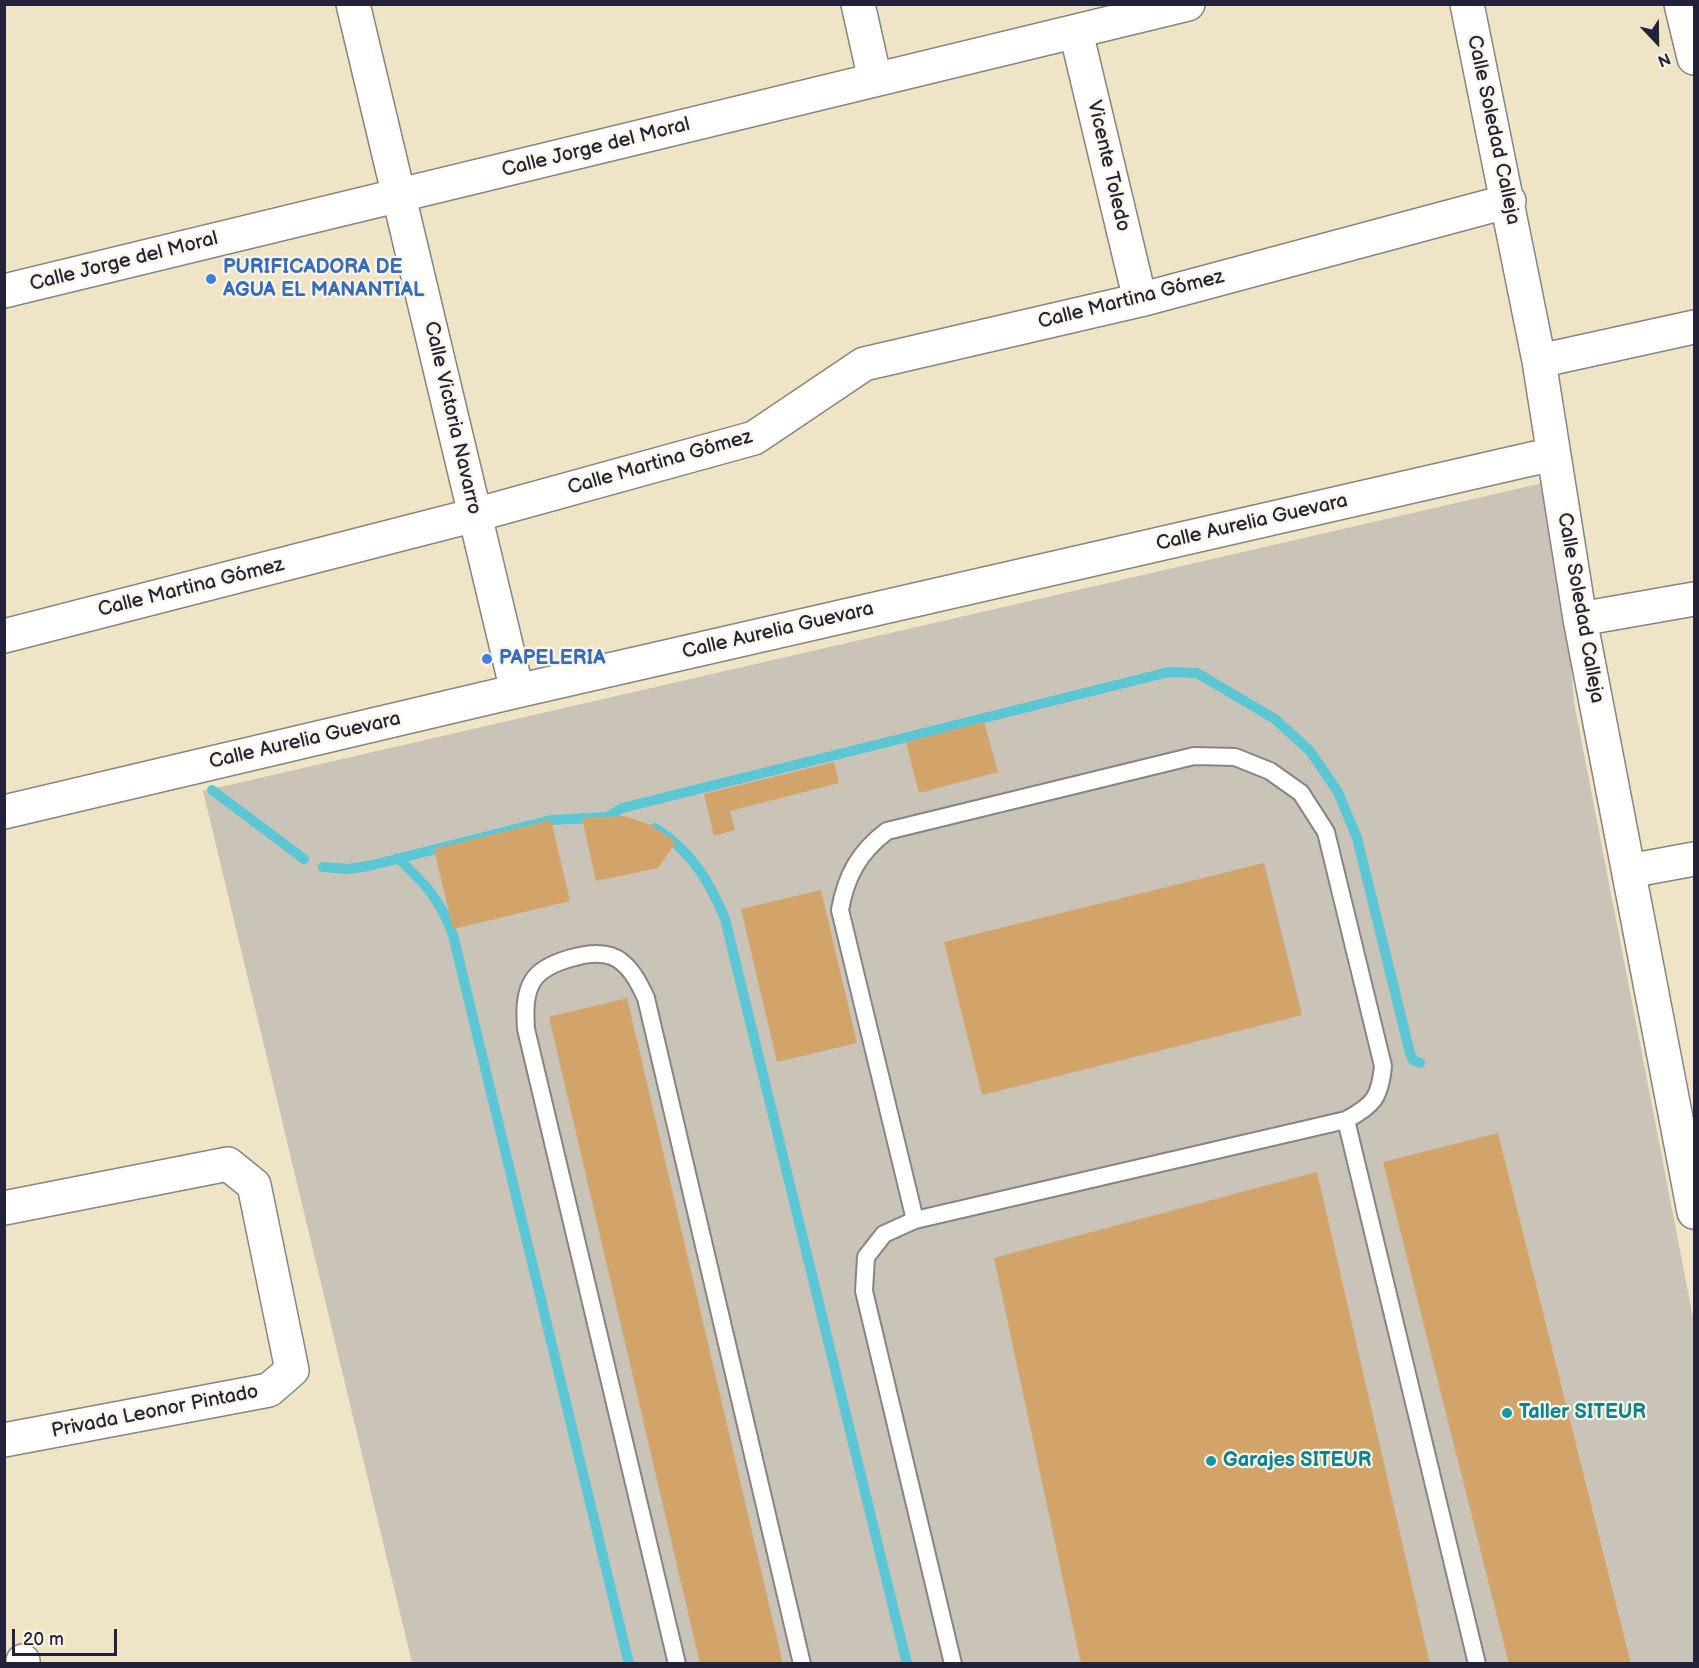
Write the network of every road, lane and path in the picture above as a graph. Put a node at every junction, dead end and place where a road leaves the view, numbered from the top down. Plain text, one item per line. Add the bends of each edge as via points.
1 (353, 4) edge
2 (858, 4) edge
3 (1188, 4) edge
4 (1467, 4) edge
5 (1681, 4) edge
6 (1076, 32) junction
7 (1695, 58) edge
8 (875, 80) junction
9 (399, 196) junction
10 (1509, 201) junction
11 (4, 291) edge
12 (1140, 300) junction
13 (1695, 327) edge
14 (1539, 361) junction
15 (1553, 454) junction
16 (475, 515) junction
17 (1695, 599) edge
18 (1580, 618) junction
19 (4, 636) edge
20 (517, 691) junction
21 (4, 812) edge
22 (1695, 859) edge
23 (1629, 871) junction
24 (1346, 1120) junction
25 (1686, 1130) edge
26 (4, 1208) edge
27 (1695, 1212) edge
28 (915, 1220) junction
29 (4, 1440) edge
30 (677, 1664) edge
31 (802, 1664) edge
32 (953, 1664) edge
33 (1477, 1664) edge

1 - 9 street, Calle Victoria Navarro
2 - 8 street
3 - 6 street, Calle Jorge del Moral
4 - 10 street, Calle Soledad Calleja
5 - 7 street
6 - 8 street, Calle Jorge del Moral
6 - 12 street, Vicente Toledo
8 - 9 street, Calle Jorge del Moral
9 - 11 street, Calle Jorge del Moral
9 - 16 street, Calle Victoria Navarro
10 - 12 street, Calle Martina Gómez
10 - 14 street, Calle Soledad Calleja
12 - 16 street, Calle Martina Gómez via 864,364 754,438
13 - 14 street
14 - 15 street, Calle Soledad Calleja
15 - 18 street, Calle Soledad Calleja
15 - 20 street, Calle Aurelia Guevara
16 - 19 street, Calle Martina Gómez
16 - 20 street, Calle Victoria Navarro
17 - 18 street
18 - 23 street, Calle Soledad Calleja
20 - 21 street, Calle Aurelia Guevara
22 - 23 street
23 - 25 street, Calle Soledad Calleja
24 - 28 lane
24 - 28 lane via 1368,1108 1381,1088 1383,1066 1326,832 1301,793 1270,771 1235,757 1194,756 887,831 869,844 856,862 845,883 840,910
24 - 33 lane
25 - 27 street, Calle Soledad Calleja
26 - 29 street, Privada Leonor Pintado via 228,1164 254,1185 292,1370 269,1390
28 - 32 lane via 884,1234 866,1257 864,1291
30 - 31 lane via 526,1029 524,1007 534,979 557,962 581,955 612,956 635,975 646,998

